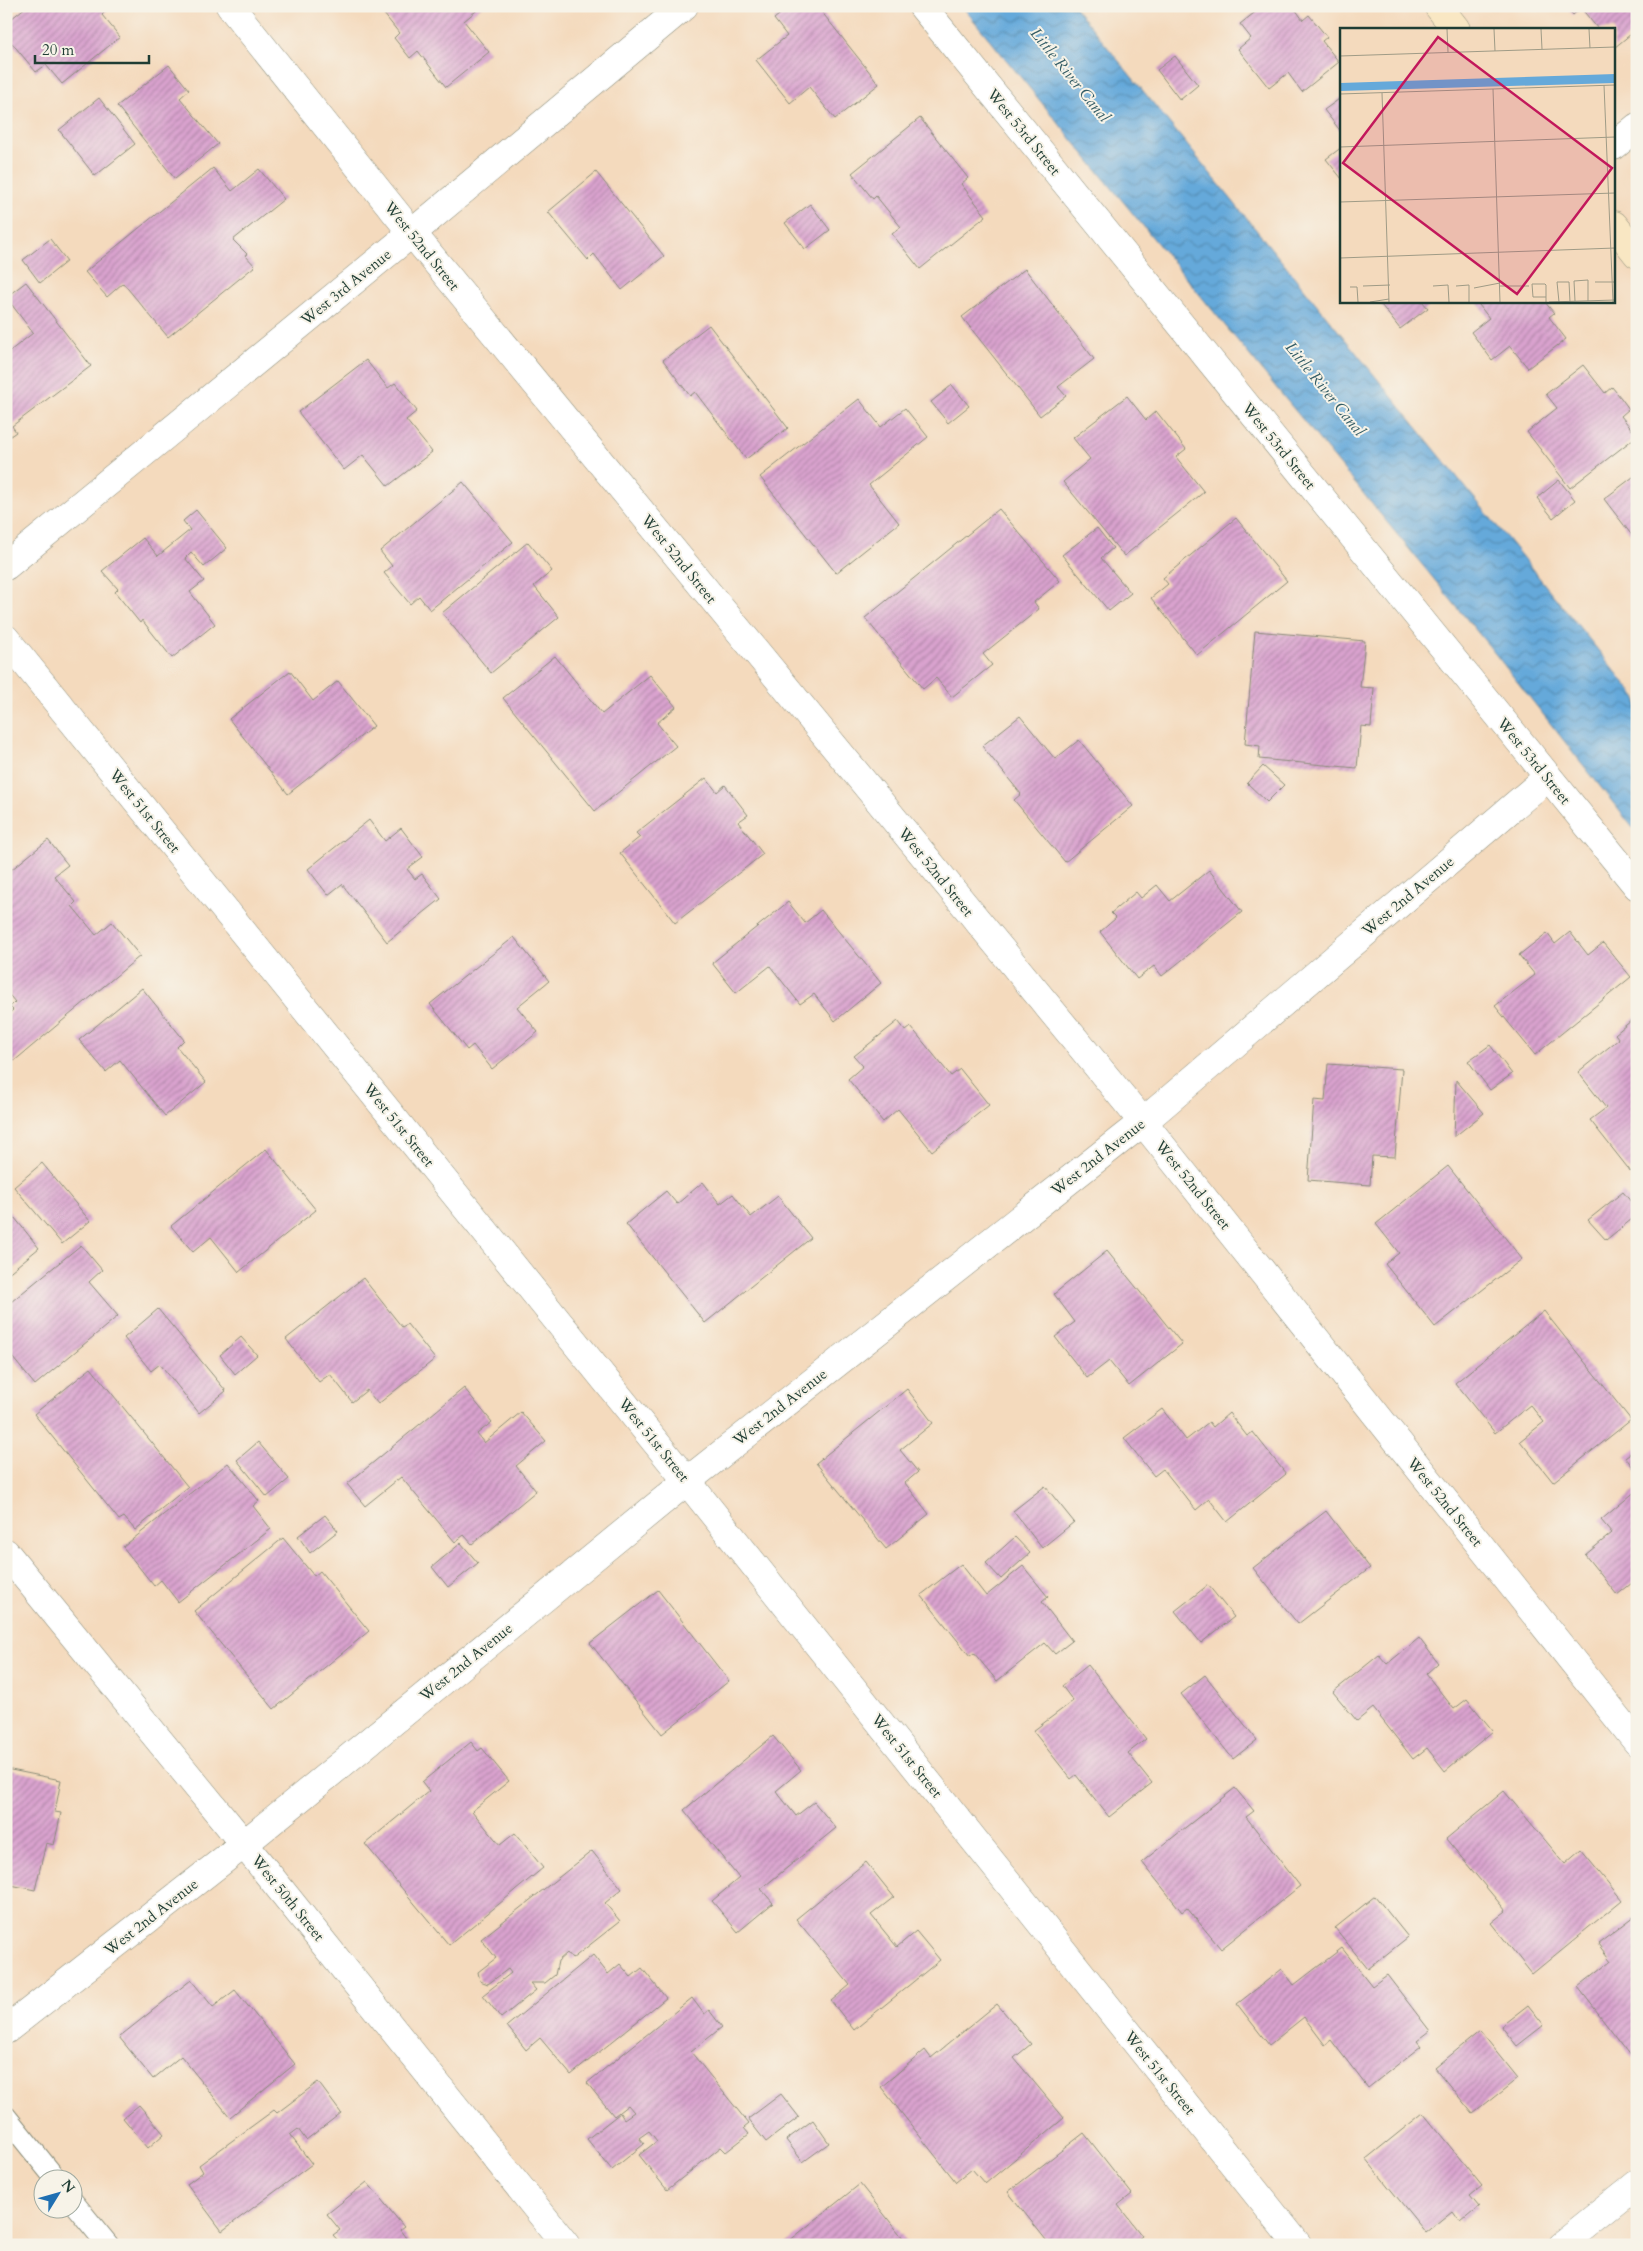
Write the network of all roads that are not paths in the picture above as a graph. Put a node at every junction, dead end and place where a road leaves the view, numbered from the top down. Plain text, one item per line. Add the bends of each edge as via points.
1 (230, 6) edge
2 (684, 6) edge
3 (922, 6) edge
4 (1438, 6) edge
5 (1455, 28) edge
6 (1637, 127) edge
7 (1616, 144) edge
8 (1616, 228) edge
9 (412, 233) junction
10 (1637, 254) edge
11 (6, 566) edge
12 (6, 639) edge
13 (1548, 777) junction
14 (1637, 886) edge
15 (1143, 1122) junction
16 (687, 1481) junction
17 (6, 1553) edge
18 (1637, 1742) edge
19 (244, 1844) junction
20 (6, 2030) edge
21 (6, 2117) edge
22 (47, 2168) edge
23 (1637, 2184) edge
24 (82, 2212) edge
25 (108, 2245) edge
26 (566, 2245) edge
27 (1298, 2245) edge
28 (1561, 2245) edge

1 - 9 street, West 52nd Street
2 - 9 street, West 3rd Avenue
3 - 13 street, West 53rd Street
4 - 5 street
6 - 7 street
8 - 10 street
9 - 11 street, West 3rd Avenue
9 - 15 street, West 52nd Street
12 - 16 street, West 51st Street
13 - 14 street, West 53rd Street
13 - 15 street, West 2nd Avenue
15 - 16 street, West 2nd Avenue
15 - 18 street, West 52nd Street
16 - 19 street, West 2nd Avenue
16 - 27 street, West 51st Street
17 - 19 street, West 50th Street
19 - 20 street, West 2nd Avenue
19 - 26 street, West 50th Street
21 - 22 lane
23 - 28 street
24 - 25 lane

